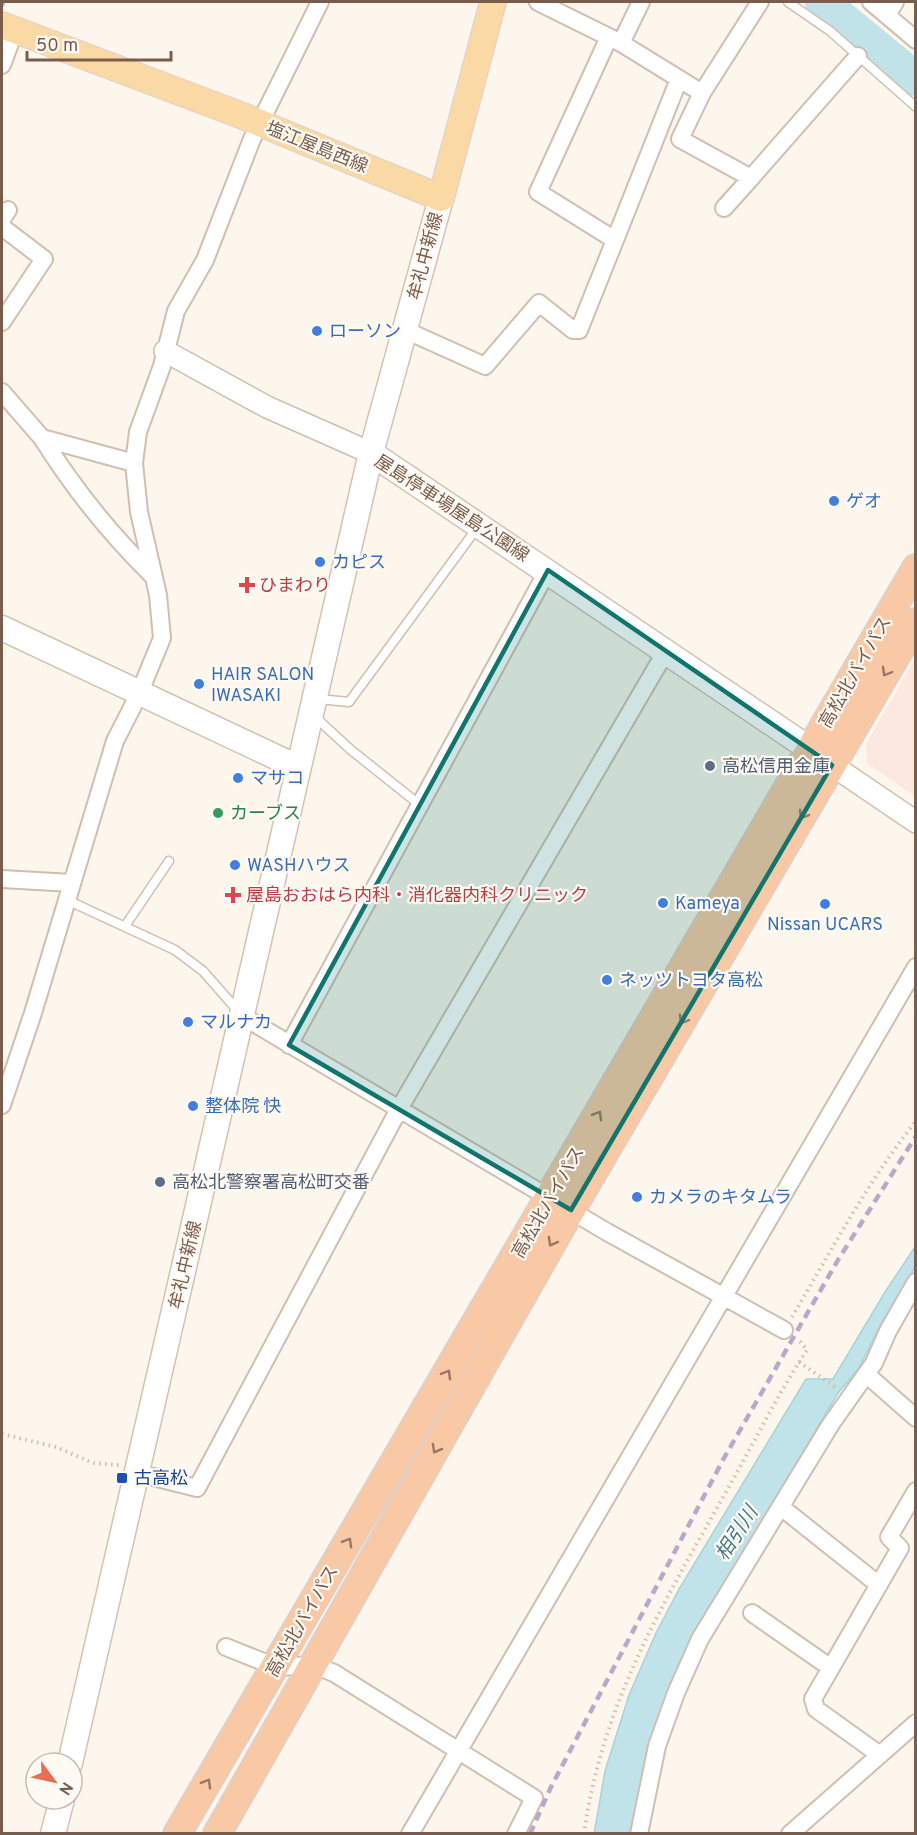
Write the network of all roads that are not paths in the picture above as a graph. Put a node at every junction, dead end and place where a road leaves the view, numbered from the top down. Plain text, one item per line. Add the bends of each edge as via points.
1 (320, 2) edge
2 (492, 2) edge
3 (538, 2) edge
4 (641, 2) edge
5 (760, 2) edge
6 (788, 2) edge
7 (871, 2) edge
8 (891, 8) edge
9 (8, 28) edge
10 (615, 40) junction
11 (915, 40) edge
12 (858, 56) junction
13 (2, 64) edge
14 (678, 79) junction
15 (702, 93) junction
16 (915, 106) edge
17 (260, 123) junction
18 (659, 128) junction
19 (680, 139) junction
20 (751, 178) junction
21 (441, 198) junction
22 (724, 208) dead end
23 (2, 227) edge
24 (615, 240) junction
25 (2, 322) edge
26 (405, 330) junction
27 (165, 351) junction
28 (2, 392) edge
29 (42, 438) junction
30 (371, 453) junction
31 (134, 463) junction
32 (479, 525) junction
33 (915, 568) edge
34 (548, 570) junction
35 (153, 576) junction
36 (915, 622) edge
37 (2, 628) edge
38 (666, 651) junction
39 (140, 694) junction
40 (311, 705) junction
41 (810, 749) junction
42 (832, 765) junction
43 (297, 767) junction
44 (420, 805) junction
45 (915, 822) edge
46 (169, 861) dead end
47 (2, 879) edge
48 (72, 883) junction
49 (66, 900) junction
50 (125, 926) junction
51 (915, 967) edge
52 (242, 1016) junction
53 (289, 1045) junction
54 (2, 1105) edge
55 (399, 1108) junction
56 (561, 1203) junction
57 (915, 1282) edge
58 (724, 1296) junction
59 (784, 1330) road end
60 (866, 1374) junction
61 (915, 1418) edge
62 (132, 1469) junction
63 (915, 1491) edge
64 (781, 1507) junction
65 (879, 1585) junction
66 (752, 1613) dead end
67 (226, 1647) dead end
68 (314, 1665) junction
69 (276, 1666) junction
70 (831, 1668) junction
71 (915, 1724) edge
72 (73, 1751) edge
73 (457, 1752) junction
74 (880, 1755) junction
75 (59, 1811) edge
76 (53, 1833) edge
77 (177, 1833) edge
78 (218, 1833) edge
79 (410, 1833) edge
80 (516, 1833) edge
81 (639, 1833) edge
82 (790, 1833) edge

1 - 17 street
2 - 21 main road
3 - 10 street
4 - 10 street
5 - 15 street
6 - 12 lane
7 - 8 street
8 - 11 street
9 - 13 street
9 - 17 main road, 塩江屋島西線
10 - 14 street
10 - 24 street via 538,192
12 - 16 lane
12 - 20 street
14 - 15 street
14 - 18 street
15 - 19 street
17 - 21 main road, 塩江屋島西線
17 - 27 street via 205,260 176,311
18 - 19 street
18 - 24 street
19 - 20 street
20 - 22 street
21 - 26 main road, 牟礼中新線
23 - 25 street via 44,259
24 - 26 street via 579,330 573,330 539,303 485,366
26 - 30 main road, 牟礼中新線
27 - 30 street via 267,406
27 - 31 street via 138,432
28 - 29 street
29 - 31 street
29 - 35 street via 71,485 118,542
30 - 32 main road, 屋島停車場屋島公園線
30 - 40 main road, 屋島停車場屋島公園線
31 - 35 street via 139,512
32 - 34 main road, 屋島停車場屋島公園線
32 - 40 lane via 349,702
33 - 41 highway, 高松北バイパス
34 - 38 main road, 屋島停車場屋島公園線
34 - 44 street
35 - 39 street via 162,638
36 -> 42 highway, 高松北バイパス
37 - 39 main road
38 - 41 main road, 屋島停車場屋島公園線
38 - 55 street
39 - 43 main road
39 - 48 street via 115,741
40 - 43 main road, 屋島停車場屋島公園線
40 - 44 lane via 351,750
41 - 42 main road, 屋島停車場屋島公園線
56 -> 41 highway, 高松北バイパス
42 - 45 street
42 -> 56 highway, 高松北バイパス
43 - 52 main road, 牟礼中新線
44 - 53 street
46 - 50 lane
47 - 48 street
48 - 49 street
49 - 50 lane
49 - 54 street
50 - 52 lane via 175,950 203,971
51 - 58 street
52 - 53 street
52 - 62 main road, 牟礼中新線
53 - 55 street
55 - 56 street
55 - 62 street via 197,1488
56 - 58 street
56 -> 68 highway, 高松北バイパス
69 -> 56 highway, 高松北バイパス
57 - 60 street
58 - 59 street
58 - 73 street
60 - 61 street
60 - 64 street
62 - 72 main road, 牟礼中新線
63 - 65 street via 889,1537 900,1548
64 - 65 street
64 - 81 street via 700,1639 676,1693 657,1746
65 - 70 street
66 - 70 street
67 - 69 street
68 - 69 street
68 - 73 street via 391,1707
68 - 78 highway, 高松北バイパス
77 -> 69 highway, 高松北バイパス
70 - 74 street via 813,1699 816,1709
71 - 74 street
73 - 79 street
73 - 80 street via 534,1798
74 - 82 street
75 - 76 main road

